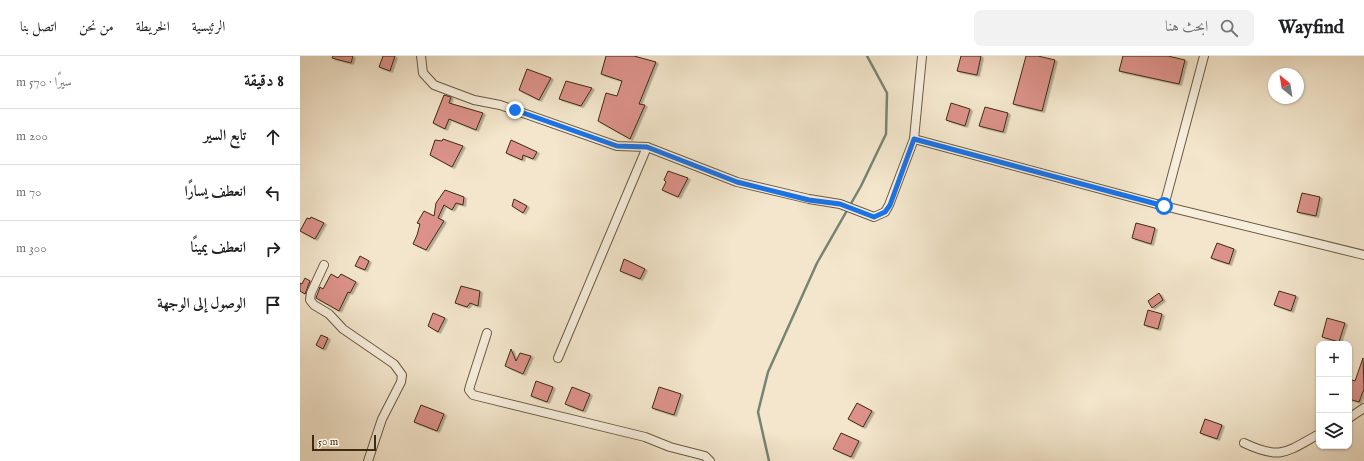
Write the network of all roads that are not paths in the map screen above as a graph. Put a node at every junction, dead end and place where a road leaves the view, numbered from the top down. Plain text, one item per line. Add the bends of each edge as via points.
1 (421, 56) edge
2 (922, 56) edge
3 (1204, 56) edge
4 (914, 139) junction
5 (647, 147) junction
6 (1164, 206) junction
7 (1364, 255) edge
8 (324, 265) dead end
9 (487, 333) dead end
10 (558, 358) dead end
11 (1364, 408) edge
12 (1352, 416) edge
13 (1316, 436) edge
14 (1244, 443) dead end
15 (368, 461) edge
16 (710, 461) edge

1 - 5 street via 424,73 434,85 617,146
2 - 4 street
3 - 6 street
4 - 5 street via 890,205 885,212 874,217 840,204 809,200 737,182
4 - 6 street
5 - 10 street
6 - 7 street
8 - 15 street via 310,300 330,314 343,330 394,364 402,375 382,419
9 - 16 street via 469,390 473,395 645,437 705,456
11 - 12 street
13 - 14 street via 1276,454 1263,452

